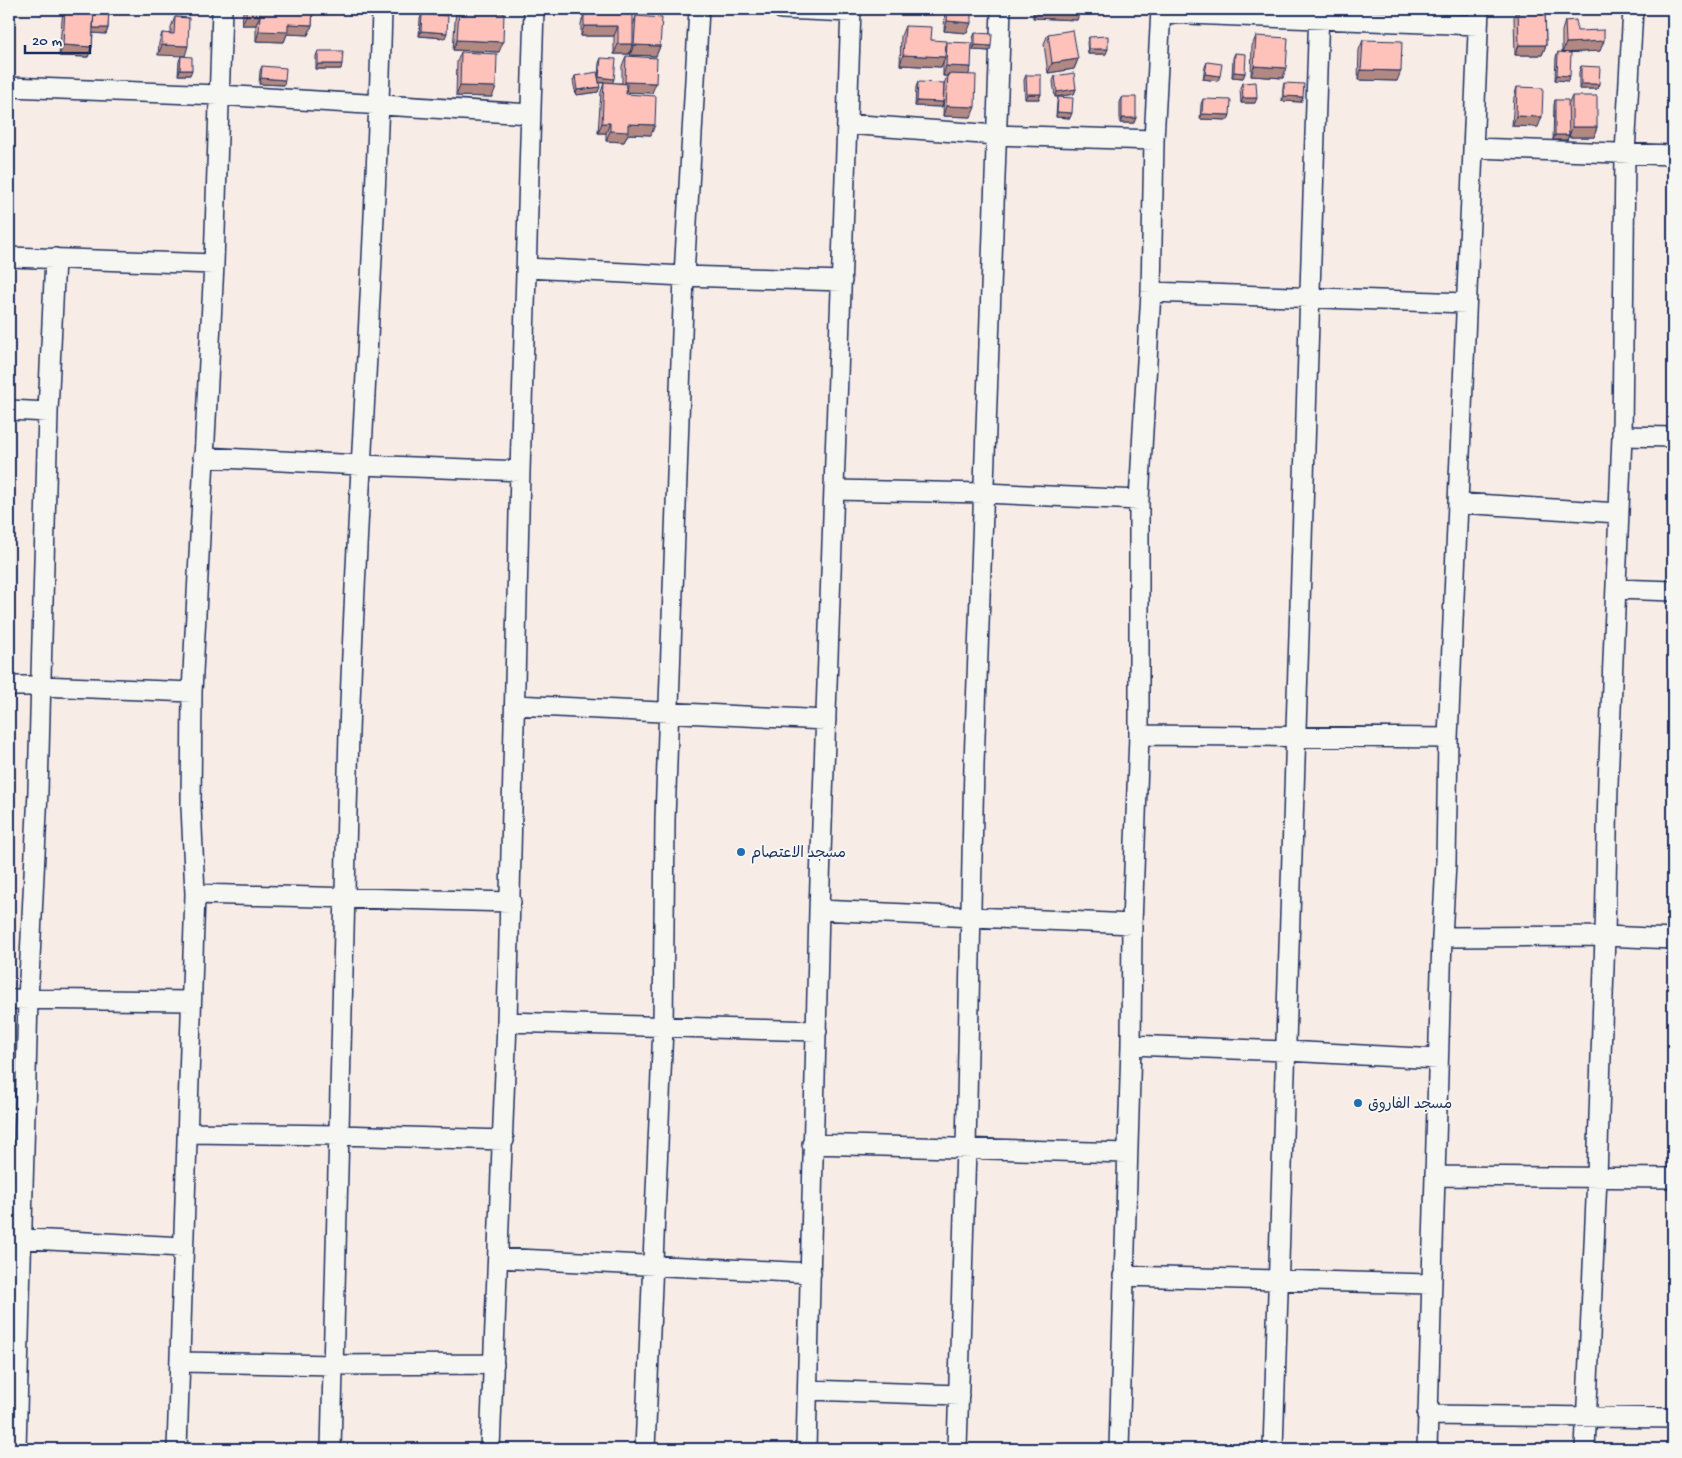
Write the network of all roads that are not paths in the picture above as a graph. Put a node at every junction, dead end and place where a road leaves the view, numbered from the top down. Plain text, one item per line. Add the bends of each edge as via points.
1 (222, 9) edge
2 (382, 9) edge
3 (534, 9) edge
4 (699, 9) edge
5 (782, 9) edge
6 (1001, 9) edge
7 (1633, 9) edge
8 (851, 10) edge
9 (1161, 11) edge
10 (1319, 14) edge
11 (1479, 17) edge
12 (9, 87) edge
13 (219, 95) junction
14 (380, 104) junction
15 (530, 114) junction
16 (847, 124) junction
17 (996, 135) junction
18 (1154, 140) junction
19 (1473, 148) junction
20 (1626, 153) junction
21 (1673, 155) edge
22 (9, 257) edge
23 (55, 258) junction
24 (214, 264) junction
25 (527, 268) junction
26 (684, 276) junction
27 (842, 281) junction
28 (1151, 292) junction
29 (1310, 298) junction
30 (1466, 303) junction
31 (9, 410) edge
32 (48, 412) junction
33 (1622, 436) junction
34 (1673, 437) edge
35 (203, 457) junction
36 (360, 465) junction
37 (520, 470) junction
38 (834, 490) junction
39 (984, 493) junction
40 (1139, 500) junction
41 (1459, 503) junction
42 (1618, 513) junction
43 (1616, 588) junction
44 (1673, 591) edge
45 (9, 686) edge
46 (41, 686) junction
47 (192, 692) junction
48 (515, 705) junction
49 (670, 712) junction
50 (826, 720) junction
51 (1139, 735) junction
52 (1296, 737) junction
53 (1448, 738) junction
54 (194, 894) junction
55 (345, 898) junction
56 (511, 902) junction
57 (819, 910) junction
58 (971, 918) junction
59 (1132, 924) junction
60 (1605, 936) junction
61 (1442, 937) junction
62 (1673, 938) edge
63 (9, 999) edge
64 (28, 1000) junction
65 (191, 1001) junction
66 (507, 1022) junction
67 (663, 1027) junction
68 (817, 1031) junction
69 (1131, 1045) junction
70 (1286, 1051) junction
71 (1438, 1059) junction
72 (187, 1133) junction
73 (339, 1135) junction
74 (504, 1140) junction
75 (812, 1144) junction
76 (966, 1148) junction
77 (1127, 1153) junction
78 (1435, 1176) junction
79 (1597, 1177) junction
80 (1673, 1178) edge
81 (15, 1238) edge
82 (183, 1248) junction
83 (499, 1258) junction
84 (652, 1266) junction
85 (811, 1273) junction
86 (1123, 1276) junction
87 (1277, 1280) junction
88 (1430, 1284) junction
89 (180, 1362) junction
90 (494, 1364) junction
91 (334, 1365) junction
92 (808, 1390) junction
93 (959, 1395) junction
94 (1427, 1415) junction
95 (1586, 1416) junction
96 (1673, 1418) edge
97 (16, 1449) edge
98 (177, 1449) edge
99 (331, 1449) edge
100 (490, 1449) edge
101 (645, 1449) edge
102 (806, 1449) edge
103 (957, 1449) edge
104 (1119, 1449) edge
105 (1273, 1449) edge
106 (1426, 1449) edge
107 (1585, 1449) edge

1 - 13 street
2 - 14 street
3 - 15 street
4 - 26 street
5 - 8 street
6 - 17 street
7 - 20 street
8 - 16 street
9 - 10 street
9 - 18 street
10 - 11 street
10 - 29 street
11 - 19 street
12 - 13 street
13 - 14 street
13 - 24 street
14 - 15 street
14 - 36 street
15 - 25 street
16 - 17 street
16 - 27 street
17 - 18 street
17 - 39 street
18 - 28 street
19 - 20 street
19 - 30 street
20 - 21 street
20 - 33 street
22 - 23 street
23 - 24 street
23 - 32 street
24 - 35 street
25 - 26 street
25 - 37 street
26 - 27 street
26 - 49 street
27 - 38 street
28 - 29 street
28 - 40 street
29 - 30 street
29 - 52 street
30 - 41 street
31 - 32 street
32 - 46 street
33 - 34 street
33 - 42 street
35 - 36 street
35 - 47 street
36 - 37 street
36 - 55 street
37 - 48 street
38 - 39 street
38 - 50 street
39 - 40 street
39 - 58 street
40 - 51 street
41 - 42 street
41 - 53 street
42 - 43 street
43 - 44 street
43 - 60 street
45 - 46 street
46 - 47 street
46 - 64 street
47 - 54 street
48 - 49 street
48 - 56 street
49 - 50 street
49 - 67 street via 665,819
50 - 57 street
51 - 52 street
51 - 59 street
52 - 53 street
52 - 70 street
53 - 61 street
54 - 55 street
54 - 65 street
55 - 56 street
55 - 73 street
56 - 66 street
57 - 58 street
57 - 68 street
58 - 59 street
58 - 76 street
59 - 69 street
60 - 61 street
60 - 62 street
60 - 79 street
61 - 71 street
63 - 64 street
64 - 65 street
64 - 81 street
65 - 72 street
66 - 67 street
66 - 74 street
67 - 68 street
67 - 84 street
68 - 75 street
69 - 70 street
69 - 77 street
70 - 71 street
70 - 87 street
71 - 78 street
72 - 73 street
72 - 82 street
73 - 74 street
73 - 91 street
74 - 83 street
75 - 76 street
75 - 85 street
76 - 77 street
76 - 93 street
77 - 86 street
78 - 79 street
78 - 88 street
79 - 80 street
79 - 95 street
81 - 82 street
81 - 97 street
82 - 89 street
83 - 84 street
83 - 90 street
84 - 85 street
84 - 101 street
85 - 92 street
86 - 87 street
86 - 104 street
87 - 88 street
87 - 105 street
88 - 94 street
89 - 91 street
89 - 98 street
90 - 91 street
90 - 100 street
91 - 99 street
92 - 93 street
92 - 102 street
93 - 103 street
94 - 95 street
94 - 106 street
95 - 96 street
95 - 107 street

